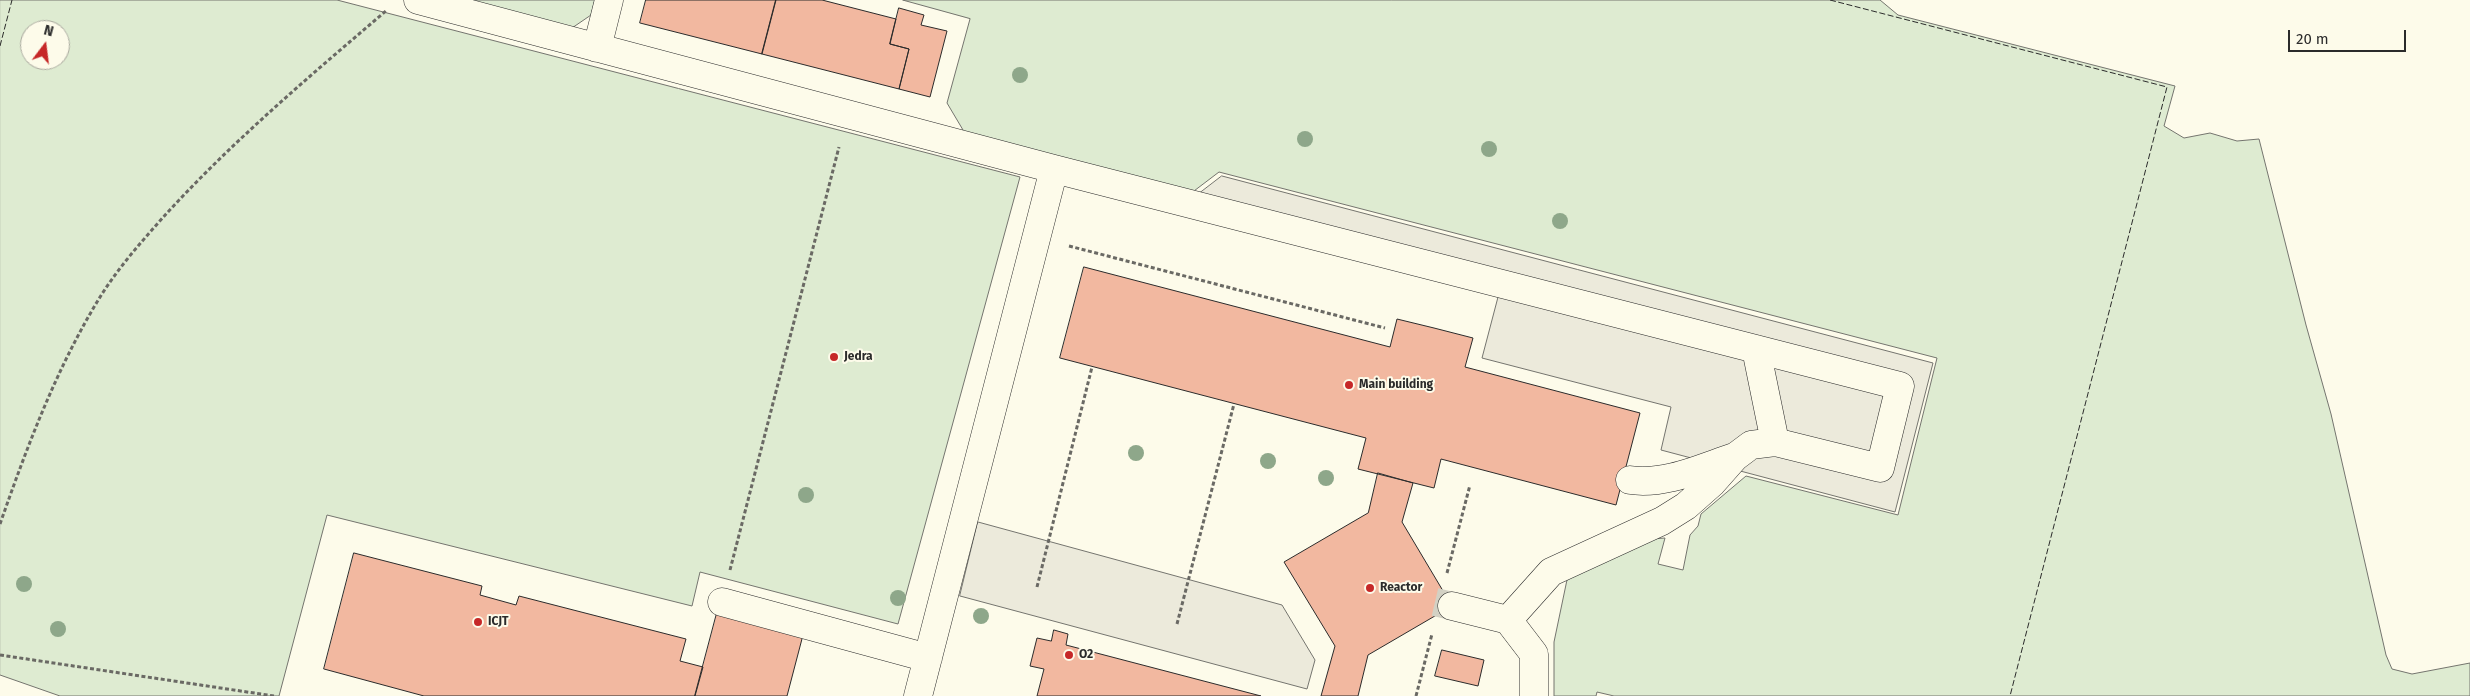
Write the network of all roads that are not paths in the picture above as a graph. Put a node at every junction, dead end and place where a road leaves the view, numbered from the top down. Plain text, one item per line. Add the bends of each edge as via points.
1 (609, 0) edge
2 (424, 1) edge
3 (596, 48) junction
4 (1054, 169) junction
5 (1756, 349) junction
6 (1775, 442) junction
7 (1735, 457) junction
8 (1630, 480) dead end
9 (1448, 594) tunnel mouth
10 (722, 602) road end
11 (1508, 620) junction
12 (928, 658) junction
13 (918, 696) edge
14 (1534, 696) edge

1 - 3 lane
2 - 3 lane
3 - 4 lane
4 - 5 lane
4 - 12 lane
5 - 6 lane
5 - 6 lane via 1900,386 1880,468
6 - 7 lane via 1751,445
7 - 8 lane via 1663,480
7 - 11 lane via 1686,506 1662,521 1551,572
9 - 11 lane
10 - 12 lane
11 - 14 lane via 1534,654
12 - 13 lane

